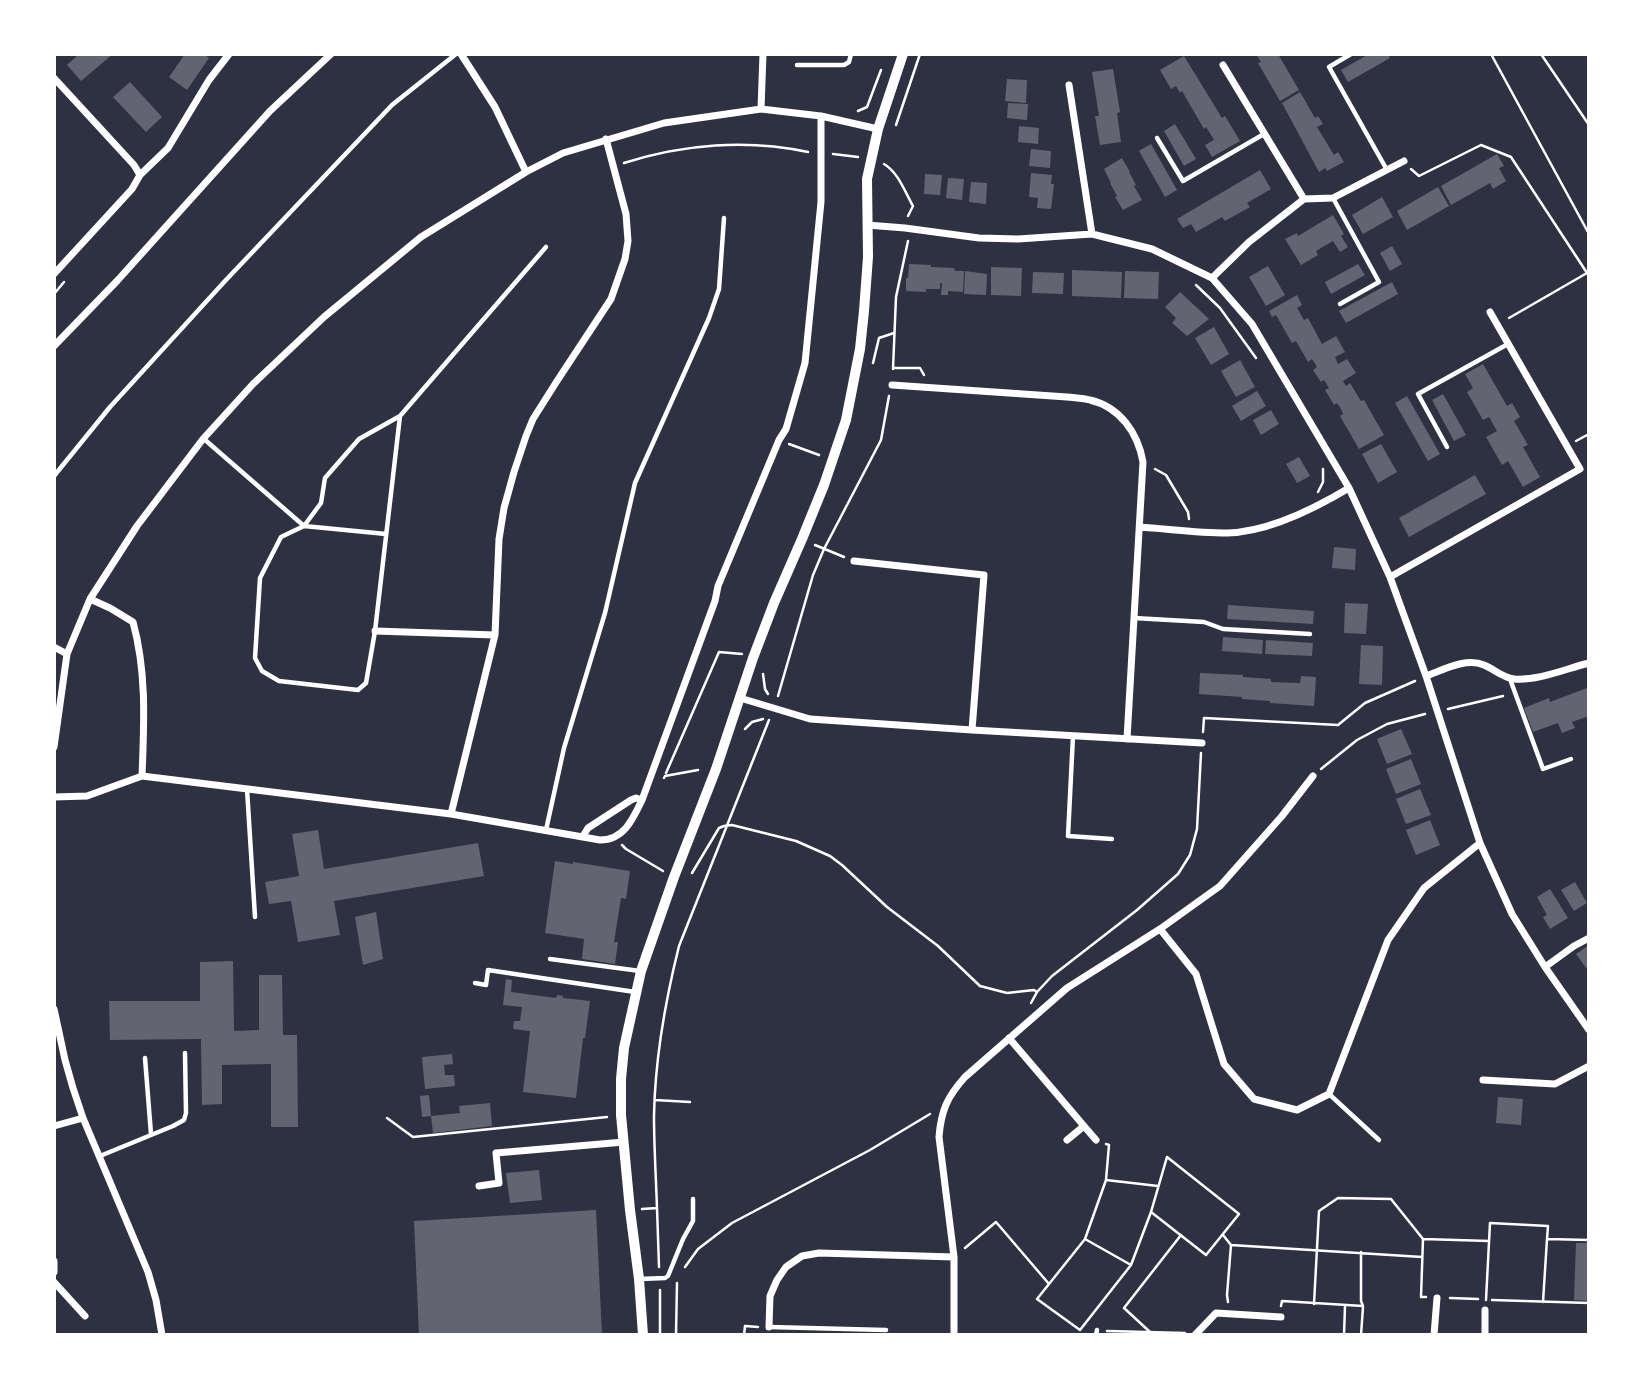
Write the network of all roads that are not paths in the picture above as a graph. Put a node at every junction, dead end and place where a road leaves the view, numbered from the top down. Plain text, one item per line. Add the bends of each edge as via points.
1 (229, 54) edge
2 (331, 54) edge
3 (458, 54) edge
4 (763, 54) edge
5 (851, 54) edge
6 (904, 54) edge
7 (1351, 54) edge
8 (797, 65) dead end
9 (1223, 65) dead end
10 (54, 78) edge
11 (1069, 85) dead end
12 (761, 109) junction
13 (821, 116) junction
14 (878, 129) junction
15 (1264, 134) junction
16 (1157, 138) dead end
17 (606, 139) junction
18 (1404, 161) road end
19 (1387, 170) junction
20 (526, 172) junction
21 (140, 175) junction
22 (1332, 198) junction
23 (1304, 199) junction
24 (724, 218) dead end
25 (867, 225) junction
26 (1092, 234) junction
27 (546, 247) dead end
28 (54, 274) edge
29 (1212, 278) junction
30 (1340, 304) dead end
31 (1490, 312) dead end
32 (1508, 344) junction
33 (54, 346) edge
34 (891, 385) road end
35 (400, 416) junction
36 (203, 439) junction
37 (1447, 447) dead end
38 (54, 476) edge
39 (1349, 488) junction
40 (304, 526) junction
41 (1140, 527) junction
42 (386, 534) junction
43 (854, 561) road end
44 (1390, 578) junction
45 (90, 599) junction
46 (1134, 618) junction
47 (375, 631) junction
48 (1310, 634) dead end
49 (495, 635) junction
50 (54, 647) edge
51 (67, 654) junction
52 (1589, 663) edge
53 (1426, 676) junction
54 (1510, 679) junction
55 (740, 698) junction
56 (972, 730) junction
57 (1073, 736) junction
58 (1127, 739) junction
59 (1202, 743) road end
60 (54, 747) edge
61 (1571, 759) dead end
62 (142, 776) junction
63 (1313, 776) road end
64 (247, 789) junction
65 (54, 797) edge
66 (642, 800) junction
67 (451, 814) junction
68 (546, 830) junction
69 (583, 836) junction
70 (1112, 839) dead end
71 (1480, 843) junction
72 (255, 917) dead end
73 (1160, 929) junction
74 (1589, 938) edge
75 (550, 959) dead end
76 (1545, 967) junction
77 (641, 971) junction
78 (475, 983) dead end
79 (636, 992) junction
80 (54, 1009) edge
81 (1589, 1030) edge
82 (1009, 1038) junction
83 (185, 1053) dead end
84 (145, 1058) dead end
85 (1589, 1066) edge
86 (1483, 1080) dead end
87 (1329, 1094) junction
88 (83, 1118) junction
89 (54, 1126) edge
90 (1084, 1126) junction
91 (151, 1134) junction
92 (1067, 1140) dead end
93 (1096, 1140) road end
94 (1379, 1140) dead end
95 (624, 1142) junction
96 (100, 1156) junction
97 (479, 1186) dead end
98 (693, 1199) dead end
99 (954, 1257) junction
100 (54, 1261) edge
101 (54, 1272) edge
102 (639, 1279) junction
103 (54, 1282) edge
104 (1437, 1298) road end
105 (1485, 1310) dead end
106 (85, 1316) dead end
107 (1281, 1317) road end
108 (769, 1327) joint
109 (886, 1330) dead end
110 (1195, 1334) edge
111 (162, 1335) edge
112 (643, 1335) edge
113 (954, 1335) edge
114 (1434, 1335) edge
115 (1485, 1335) edge

1 - 21 street via 168,148
2 - 33 street via 270,111
3 - 20 street via 495,107
3 - 38 lane via 392,105 216,290
4 - 12 street
5 - 8 lane via 844,65
6 - 14 street
7 - 19 lane via 1329,66
9 - 15 street
10 - 21 street
11 - 26 street
12 - 13 street
12 - 17 street via 664,123
13 - 14 street
13 - 66 street via 821,202 805,363 786,429 718,586
14 - 25 street via 867,179
15 - 16 lane via 1183,181
15 - 23 street
17 - 20 street
17 - 49 street via 628,228 622,270 611,299 546,397 524,442 501,528
18 - 19 street
19 - 22 street
20 - 36 street via 421,237 324,317
21 - 28 street
22 - 23 street
22 - 30 lane via 1379,282
23 - 29 street
24 - 68 lane via 719,289 635,483
25 - 26 street via 979,238
25 - 55 street via 864,311 853,390 839,441
26 - 29 street via 1152,249
27 - 35 lane
29 - 39 street via 1252,324
31 - 32 street
32 - 37 lane via 1418,394
32 - 44 street via 1580,469
34 - 41 street via 1067,397 1092,400 1111,409 1124,419 1141,447
35 - 40 lane via 359,439 324,478 321,503
35 - 42 lane
36 - 40 lane
36 - 45 street via 137,526
39 - 41 street via 1287,519 1243,531
39 - 44 street
40 - 42 lane
40 - 47 lane via 281,537 260,578 255,658 262,671 279,681 358,690 366,683
41 - 46 street
42 - 47 lane
43 - 56 street via 984,575
44 - 53 street
45 - 51 street
45 - 62 street via 133,622 144,697
46 - 48 lane
46 - 58 street
47 - 49 street
49 - 67 street
50 - 51 street
51 - 60 street
52 - 54 street via 1535,678
53 - 54 street via 1475,662
53 - 71 street
54 - 61 lane via 1543,769
55 - 56 street via 810,719
55 - 77 street
56 - 57 street
57 - 58 street
57 - 70 lane via 1068,836
58 - 59 street
62 - 64 street
62 - 65 street via 87,796
63 - 73 street via 1220,886
64 - 67 street
64 - 72 lane
66 - 69 street via 631,800
66 - 69 street via 619,835 603,840
67 - 68 street
68 - 69 street
71 - 76 street via 1511,914
71 - 87 street via 1424,888 1388,940
73 - 82 street via 1067,988
73 - 87 street via 1196,974 1224,1064 1254,1100 1297,1110
74 - 76 street
75 - 77 lane
76 - 81 street
77 - 79 street
78 - 79 lane via 486,985 488,970
79 - 95 street via 621,1079
80 - 88 street
82 - 90 street
82 - 99 street via 965,1077 944,1105 939,1137
83 - 91 lane via 185,1118
84 - 91 lane
85 - 86 street via 1555,1084
87 - 94 lane
88 - 89 street
88 - 96 street
90 - 92 street
90 - 93 street
91 - 96 lane
95 - 97 street via 496,1153 499,1183
95 - 102 street
96 - 111 street via 148,1272
98 - 102 lane via 693,1221 668,1276
99 - 108 street via 802,1256 777,1279 770,1296
99 - 113 street
100 - 101 street
102 - 112 street
103 - 106 street
104 - 114 street
105 - 115 street
107 - 110 street via 1216,1313
108 - 109 lane

